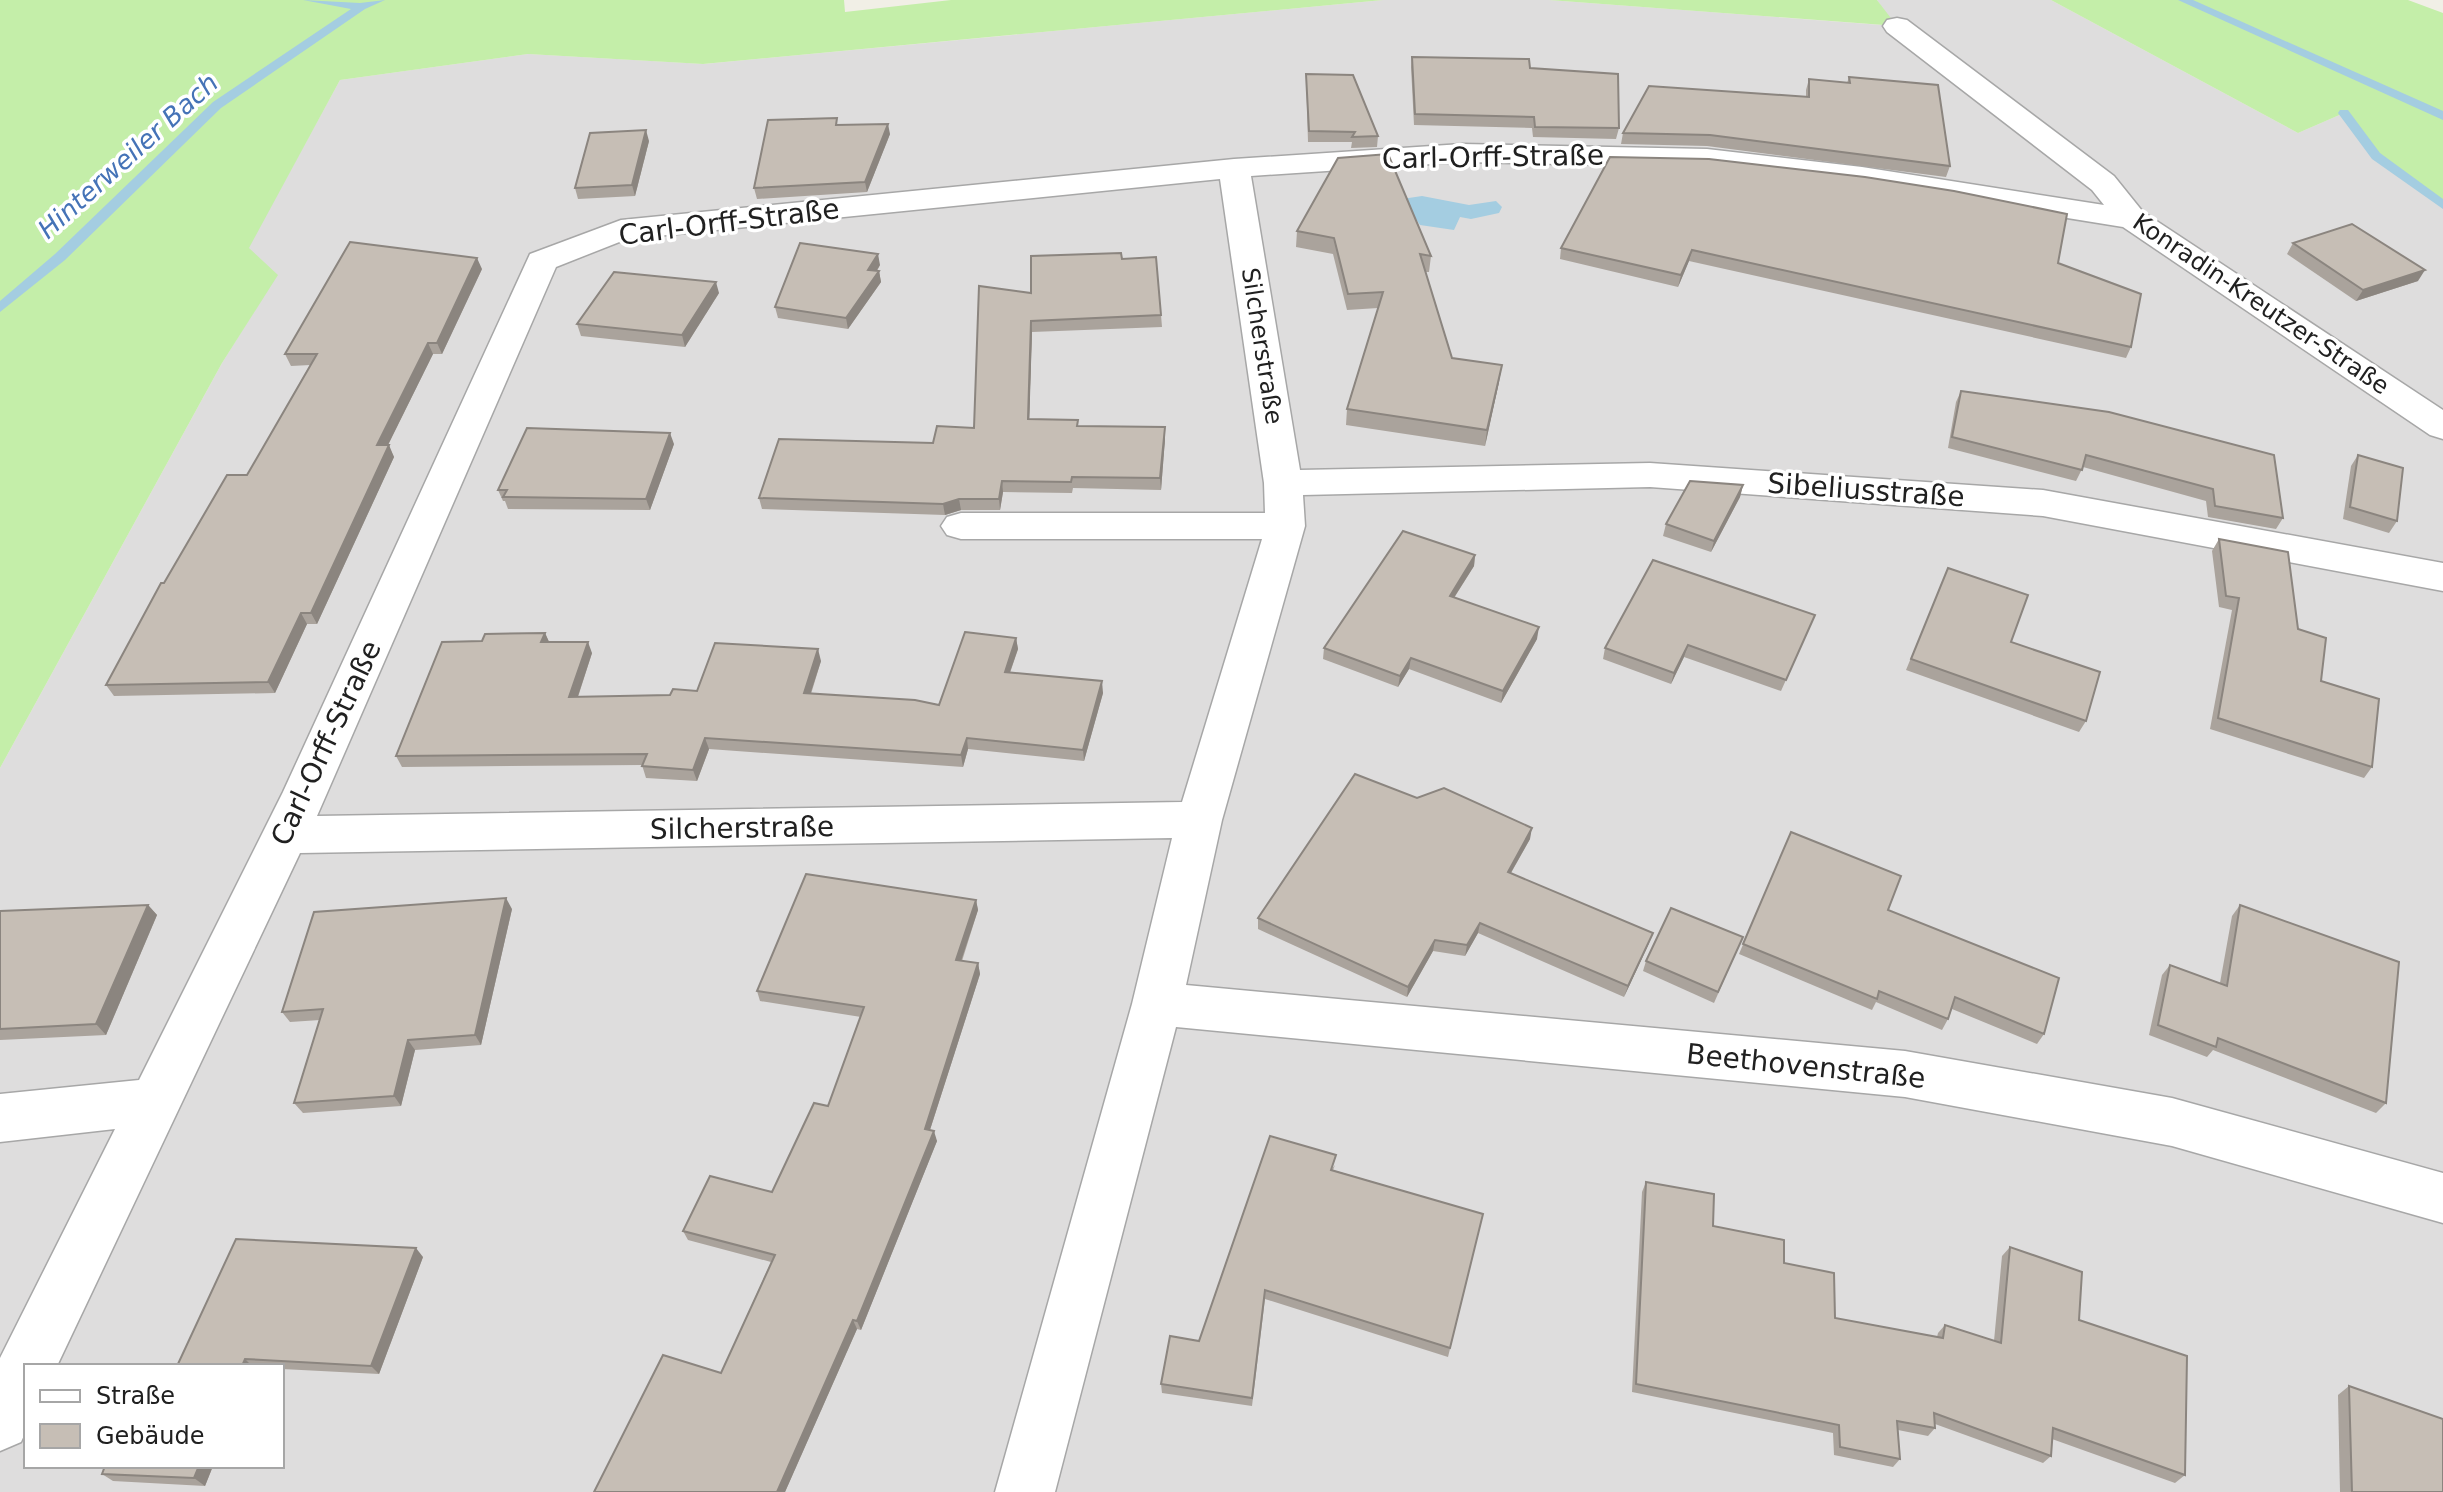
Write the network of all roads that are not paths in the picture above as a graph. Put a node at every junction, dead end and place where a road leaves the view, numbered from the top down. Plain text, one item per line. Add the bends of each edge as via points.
1 (1897, 26) dead end
2 (1234, 168) junction
3 (2132, 219) junction
4 (2443, 427) edge
5 (1284, 504) junction
6 (961, 526) dead end
7 (2443, 577) edge
8 (1199, 820) junction
9 (285, 835) junction
10 (1157, 1004) junction
11 (154, 1102) junction
12 (0, 1118) edge
13 (2443, 1198) edge
14 (27, 1364) edge
15 (24, 1371) edge
16 (0, 1421) edge
17 (1025, 1492) edge

1 - 3 street, Konradin-Kreutzer-Straße via 2103,183
2 - 3 street, Carl-Orff-Straße via 1462,153 1707,158 1862,176
2 - 5 street, Silcherstraße
2 - 9 street, Carl-Orff-Straße via 621,230 542,261
3 - 4 street, Konradin-Kreutzer-Straße
5 - 6 street
5 - 7 street, Sibeliusstraße via 1650,475 2043,503
5 - 8 street, Silcherstraße
8 - 9 street, Silcherstraße
8 - 10 street, Silcherstraße
9 - 11 street, Carl-Orff-Straße
10 - 13 street, Beethovenstraße via 1905,1074 2172,1122
10 - 17 street, Silcherstraße
11 - 12 street
11 - 14 street, Carl-Orff-Straße
15 - 16 street, Carl-Orff-Straße

